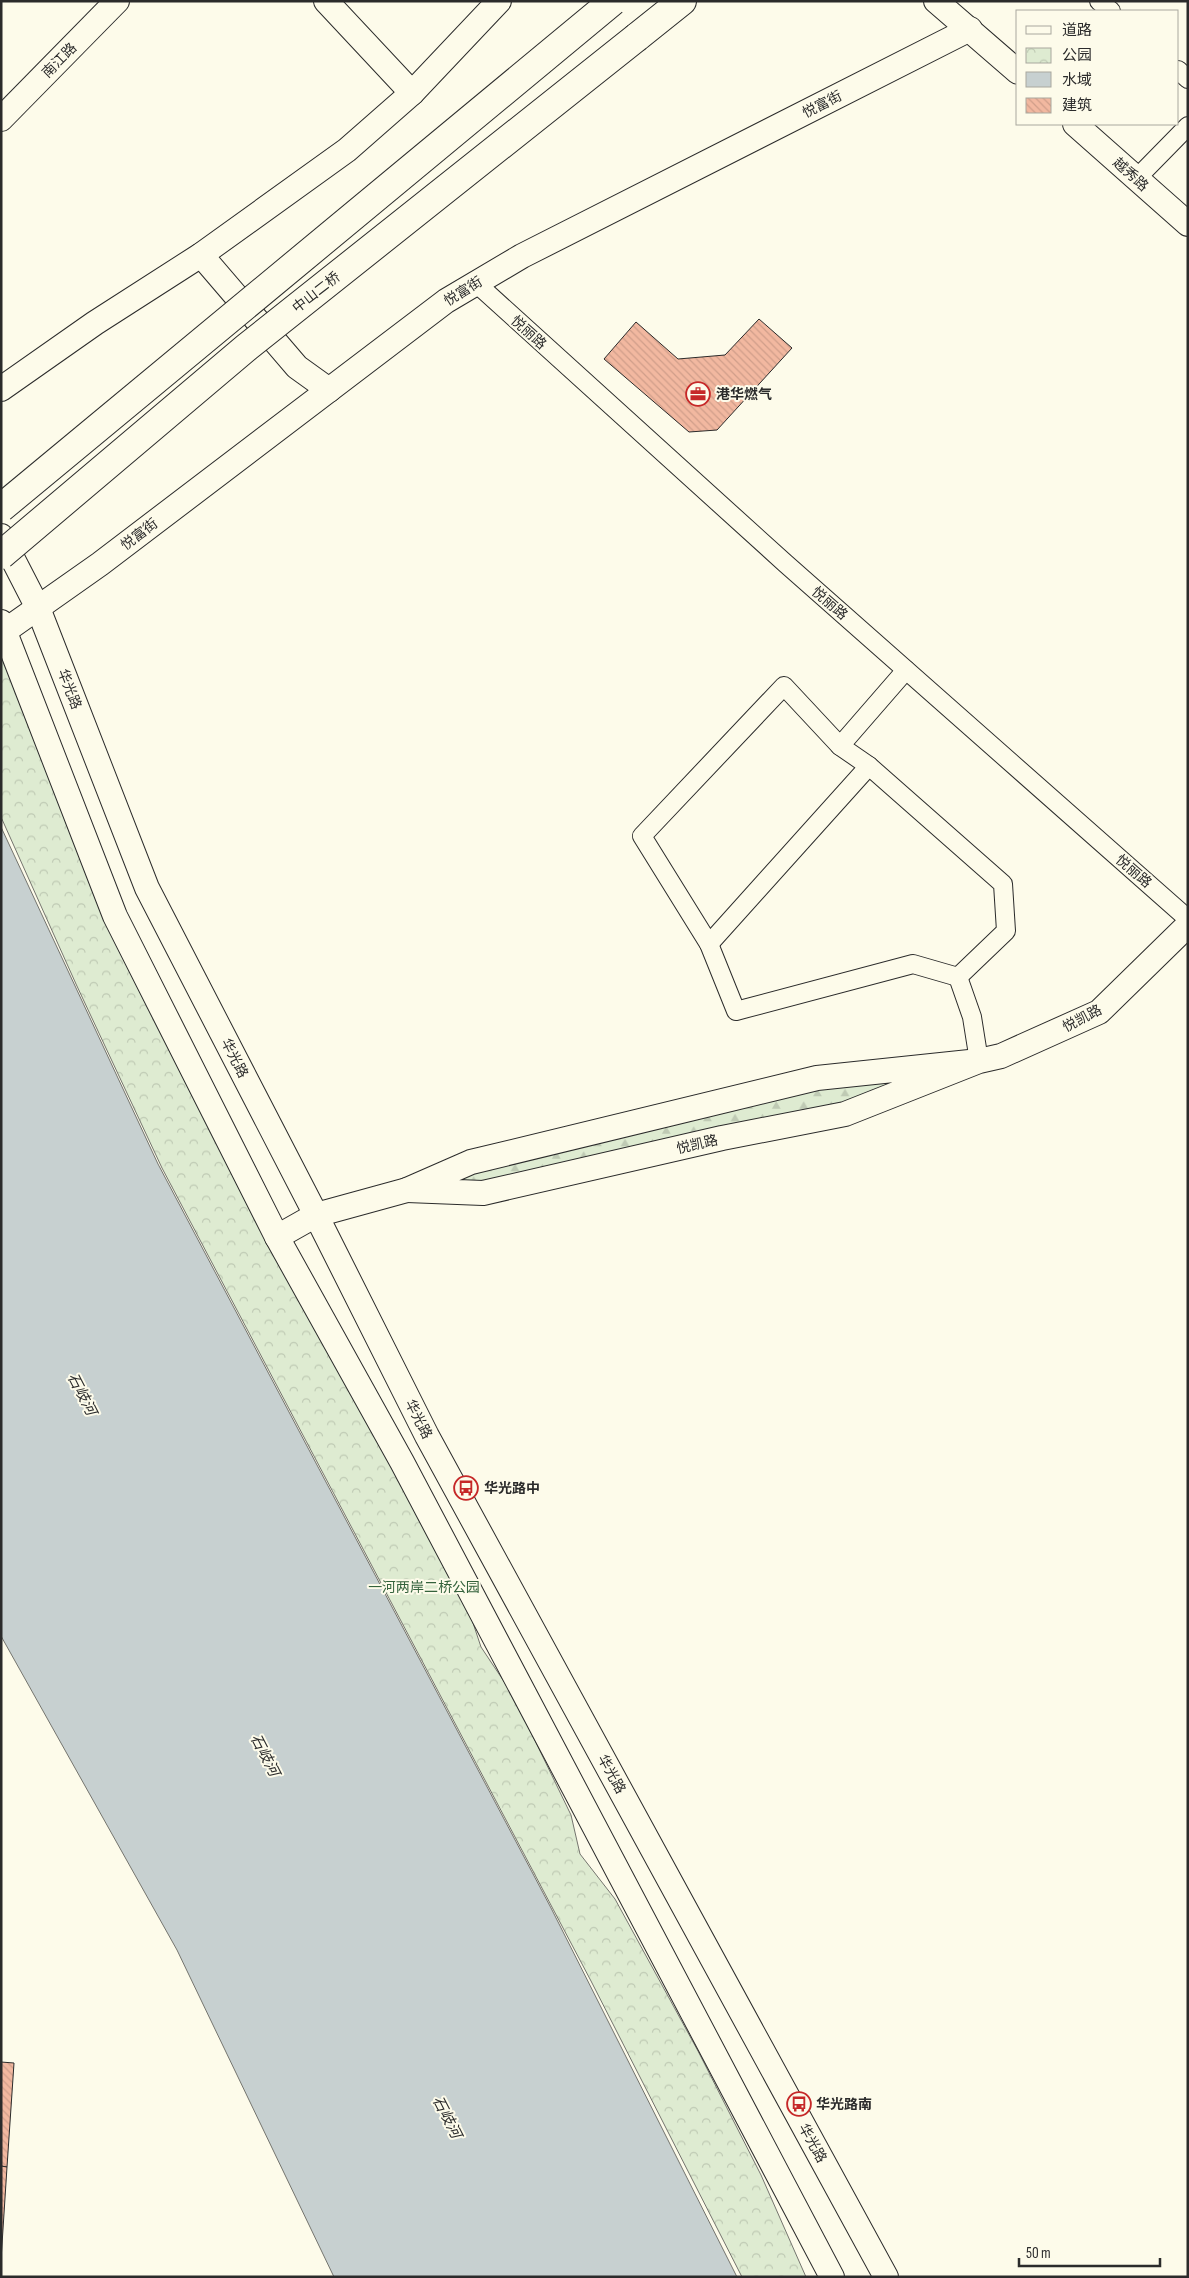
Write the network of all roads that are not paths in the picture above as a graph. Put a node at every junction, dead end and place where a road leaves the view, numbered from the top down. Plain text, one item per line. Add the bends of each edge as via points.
1 (117, 1) edge
2 (500, 1) edge
3 (613, 1) edge
4 (682, 1) edge
5 (936, 1) edge
6 (1100, 1) edge
7 (335, 4) edge
8 (1110, 10) edge
9 (970, 29) junction
10 (1016, 70) edge
11 (412, 93) junction
12 (1, 119) edge
13 (1076, 125) edge
14 (1188, 126) edge
15 (1136, 179) junction
16 (1188, 224) edge
17 (201, 255) junction
18 (476, 283) junction
19 (1, 388) edge
20 (329, 390) junction
21 (1, 508) edge
22 (1, 536) edge
23 (1, 555) edge
24 (38, 608) junction
25 (3, 627) edge
26 (906, 670) junction
27 (840, 746) junction
28 (868, 766) junction
29 (1188, 919) edge
30 (1188, 925) edge
31 (709, 944) junction
32 (958, 977) junction
33 (979, 1061) junction
34 (407, 1190) junction
35 (316, 1215) junction
36 (277, 1237) junction
37 (832, 2277) edge
38 (886, 2277) edge

1 - 12 main road, 南江路
2 - 11 main road
3 - 21 highway, bridge
4 - 23 highway, 中山二桥, bridge via 247,347
5 - 9 main road
6 - 8 street
7 - 11 main road
9 - 10 main road
9 - 18 main road, 悦富街 via 530,252
11 - 17 main road via 347,150
13 - 15 main road, 越秀路
14 - 15 street
15 - 16 main road, 越秀路
17 - 19 main road via 95,322
17 - 20 main road via 297,367
18 - 20 main road, 悦富街 via 446,301
18 - 26 street, 悦丽路
20 - 24 main road, 悦富街
22 - 24 main road, 华光路
24 - 25 main road, 悦富街
24 - 35 main road, 华光路 via 147,888
25 - 36 main road via 115,916
26 - 27 street
26 - 29 street, 悦丽路
27 - 28 street
27 - 31 street via 784,686 642,836
28 - 31 street
28 - 32 street via 1003,884 1006,931
30 - 33 main road, 悦凯路 via 1099,1012 1002,1056
31 - 32 street via 736,1011 913,964
32 - 33 street via 972,1017
33 - 34 main road, 悦凯路 via 816,1078 471,1162
33 - 34 main road, 悦凯路 via 845,1114 722,1138 483,1193
34 - 35 main road, 悦凯路
35 - 36 main road, 悦凯路
35 - 38 main road, 华光路 via 427,1436
36 - 37 main road via 402,1462

